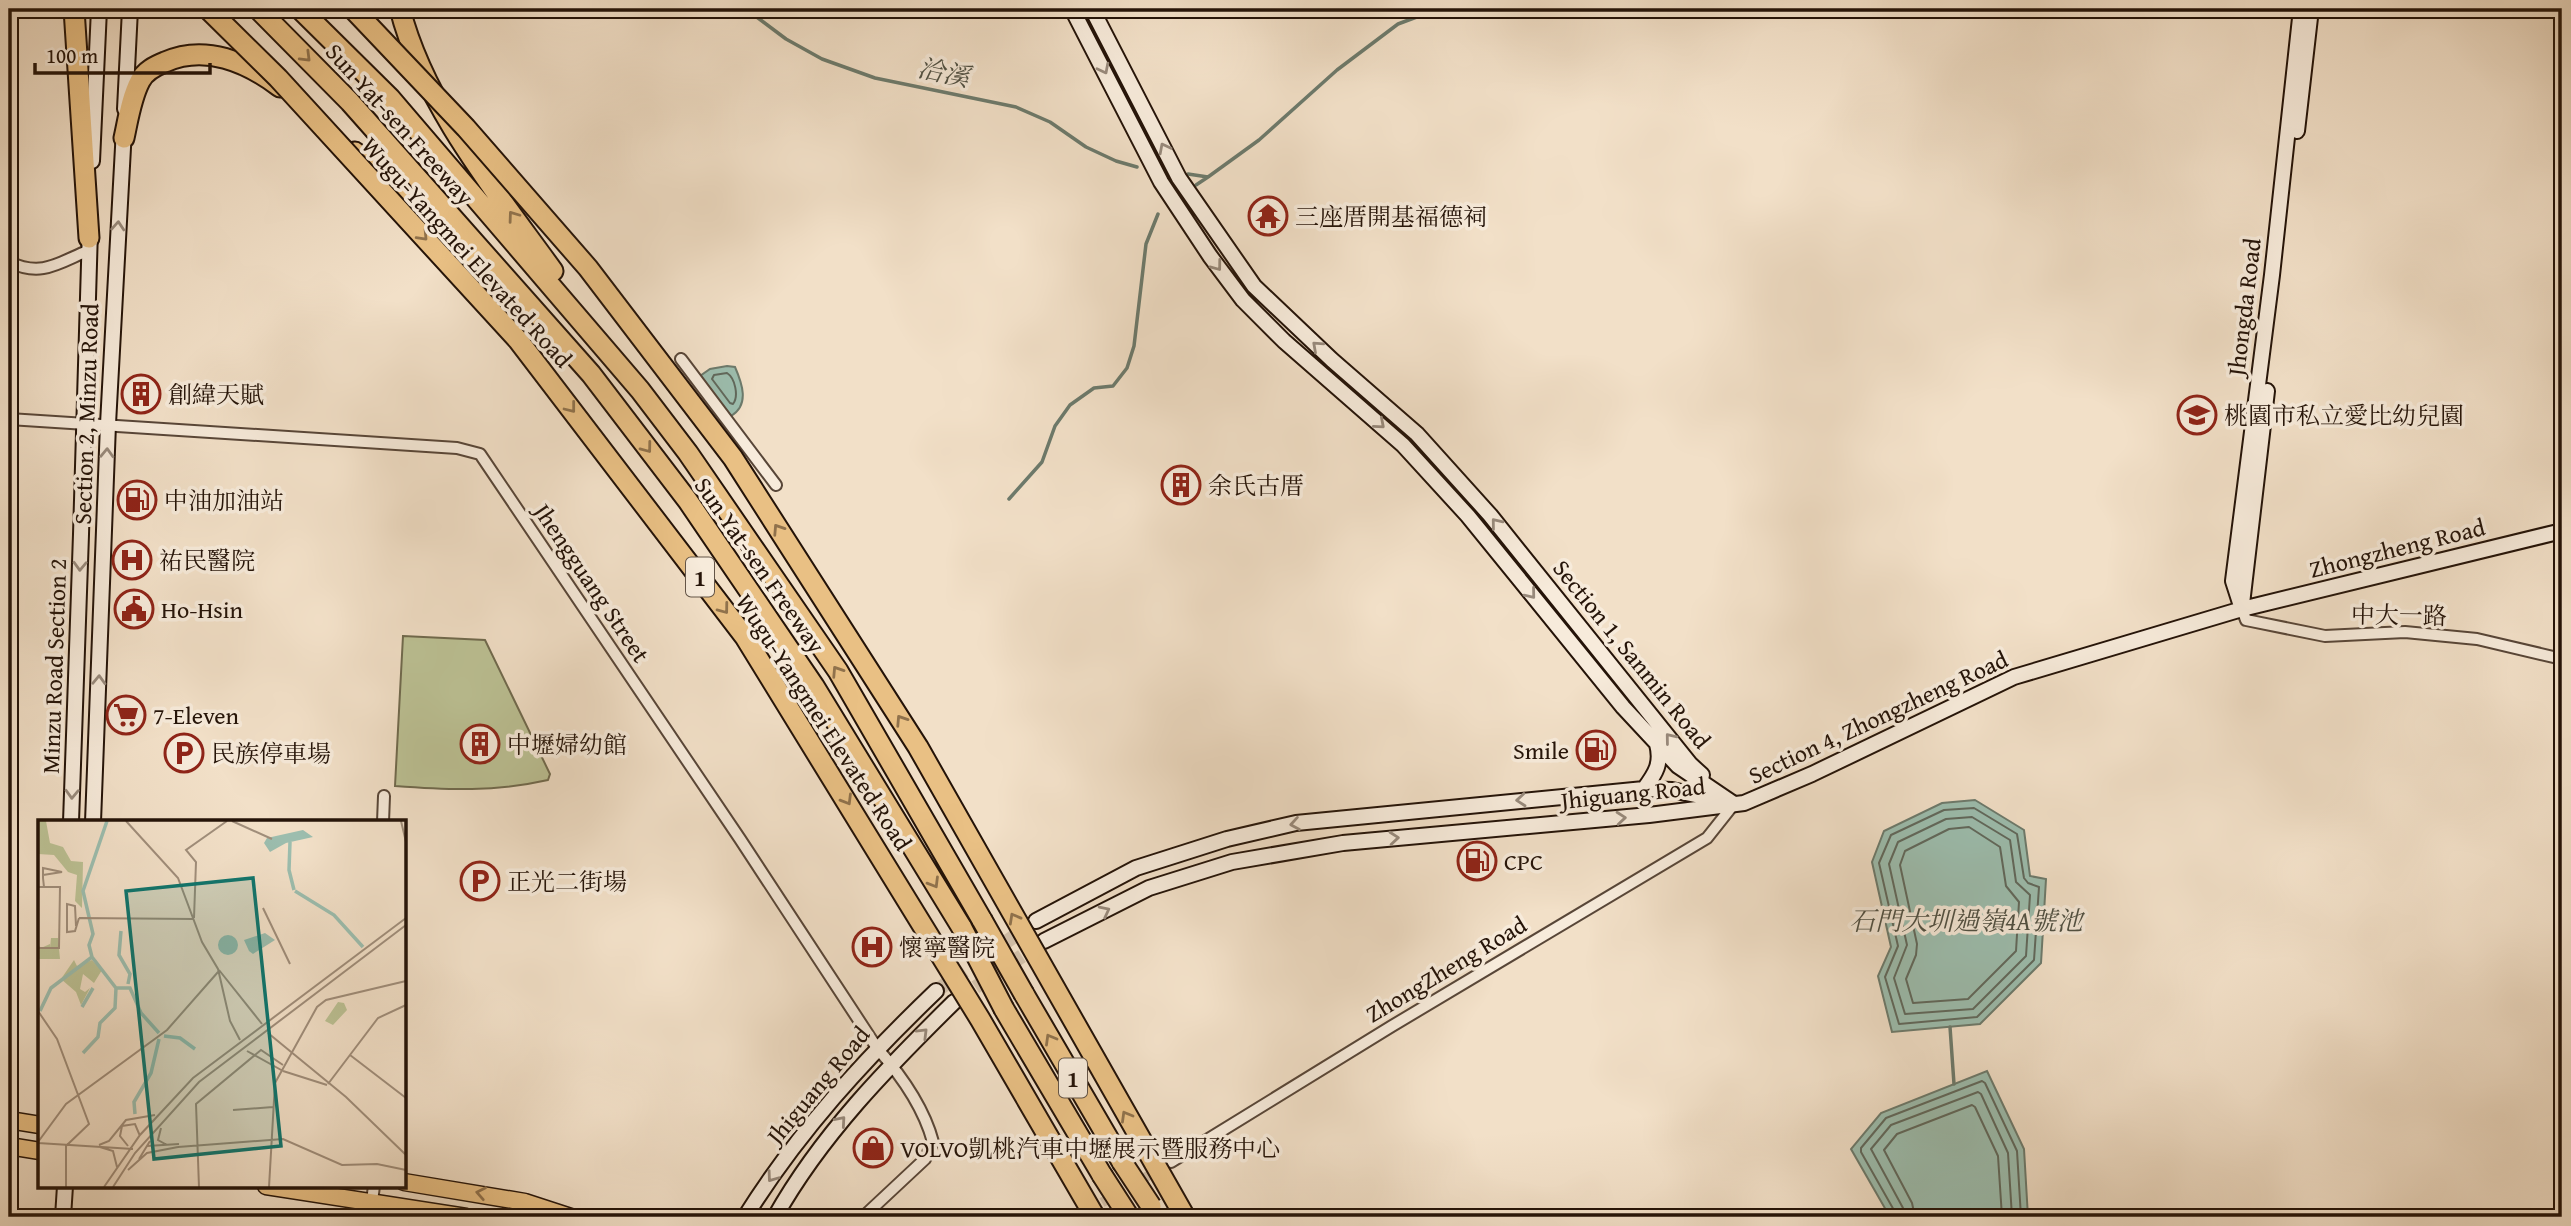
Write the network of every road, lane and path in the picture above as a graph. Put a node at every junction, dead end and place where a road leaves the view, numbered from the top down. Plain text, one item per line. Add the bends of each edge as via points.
1 (74, 9) edge
2 (99, 9) edge
3 (130, 9) edge
4 (205, 9) edge
5 (258, 9) edge
6 (300, 9) edge
7 (353, 9) edge
8 (400, 9) edge
9 (1072, 9) edge
10 (1092, 9) edge
11 (2301, 9) edge
12 (2311, 9) edge
13 (289, 94) junction
14 (124, 138) junction
15 (1179, 178) junction
16 (1161, 183) junction
17 (88, 245) junction
18 (9, 262) edge
19 (681, 359) dead end
20 (591, 374) junction
21 (640, 390) junction
22 (9, 419) edge
23 (86, 424) junction
24 (108, 424) junction
25 (776, 485) dead end
26 (2562, 531) edge
27 (2242, 609) junction
28 (2562, 659) edge
29 (1657, 742) junction
30 (1644, 789) junction
31 (384, 796) dead end
32 (1734, 804) junction
33 (71, 820) edge
34 (93, 820) edge
35 (383, 820) edge
36 (1036, 921) tunnel mouth
37 (1044, 941) tunnel mouth
38 (936, 991) tunnel mouth
39 (954, 1002) tunnel mouth
40 (877, 1048) junction
41 (891, 1064) junction
42 (9, 1120) edge
43 (38, 1125) edge
44 (9, 1146) edge
45 (38, 1150) edge
46 (1171, 1162) tunnel mouth
47 (406, 1182) edge
48 (65, 1188) edge
49 (294, 1188) edge
50 (373, 1194) edge
51 (1154, 1212) edge
52 (1087, 1215) edge
53 (63, 1217) edge
54 (466, 1217) edge
55 (570, 1217) edge
56 (745, 1217) edge
57 (775, 1217) edge
58 (863, 1217) edge
59 (1129, 1217) edge
60 (1185, 1217) edge

1 - 17 highway
2 - 17 main road, Minzu Road Section 2
3 - 14 main road, Section 2, Minzu Road
4 - 13 highway
4 -> 52 highway, Wugu-Yangmei Elevated Road / 1, bridge via 278,78 518,340 744,637 980,1019
5 -> 20 highway, Sun Yat-sen Freeway / 1 via 350,102
6 - 21 highway, Sun Yat-sen Freeway / 1 via 390,98
60 -> 7 highway, 1, bridge via 918,747 733,458 588,268 466,128
21 -> 8 highway via 462,146 408,41
9 -> 16 main road, Section 1, Sanmin Road
15 -> 10 main road, Section 1, Sanmin Road
11 - 27 main road, Jhongda Road via 2233,581
12 - 27 main road
13 - 14 highway via 262,74 232,61 205,52 178,56 152,67 140,80
13 - 20 highway via 458,242
24 -> 14 main road, Section 2, Minzu Road
15 - 16 street
32 -> 15 main road, Section 1, Sanmin Road via 1690,764 1490,515 1417,434 1254,286
16 -> 29 main road, Section 1, Sanmin Road via 1243,300 1403,445
17 - 18 street via 53,266 32,271
17 - 23 main road, Minzu Road Section 2
19 - 25 street
20 -> 59 highway, Sun Yat-sen Freeway / 1, bridge via 688,501 814,686 962,928 1004,1009
51 -> 21 highway, Sun Yat-sen Freeway / 1, bridge via 838,671
22 - 23 street, Jhengguang Street
23 - 24 street, Jhengguang Street
23 -> 33 main road, Minzu Road Section 2
34 -> 24 main road, Section 2, Minzu Road
24 - 40 street, Jhengguang Street via 457,448 480,454
26 - 27 main road, Zhongzheng Road
27 - 28 street, 中大一路 via 2246,620 2325,636 2405,632 2477,639
27 - 32 main road, Section 4, Zhongzheng Road via 2005,680 1796,781
29 - 30 main road via 1657,772
29 - 32 main road, Section 1, Sanmin Road via 1678,766
30 - 32 main road, Jhiguang Road via 1672,790
30 -> 36 main road, Jhiguang Road via 1296,823 1136,868
31 - 35 street
37 -> 32 main road, Jhiguang Road via 1149,888 1231,862 1300,848
32 - 46 street, ZhongZheng Road via 1707,838
38 - 40 main road, Jhiguang Road
41 -> 39 main road, Jhiguang Road
40 - 41 street, Jhengguang Street
40 -> 56 main road, Jhiguang Road via 819,1113
57 -> 41 main road, Jhiguang Road via 828,1136
41 - 58 street, Jhengguang Street via 928,1123 933,1142 925,1159
42 - 43 main road
44 - 45 main road
55 -> 47 main road via 526,1202
48 - 53 main road
49 - 50 main road
50 - 54 main road

